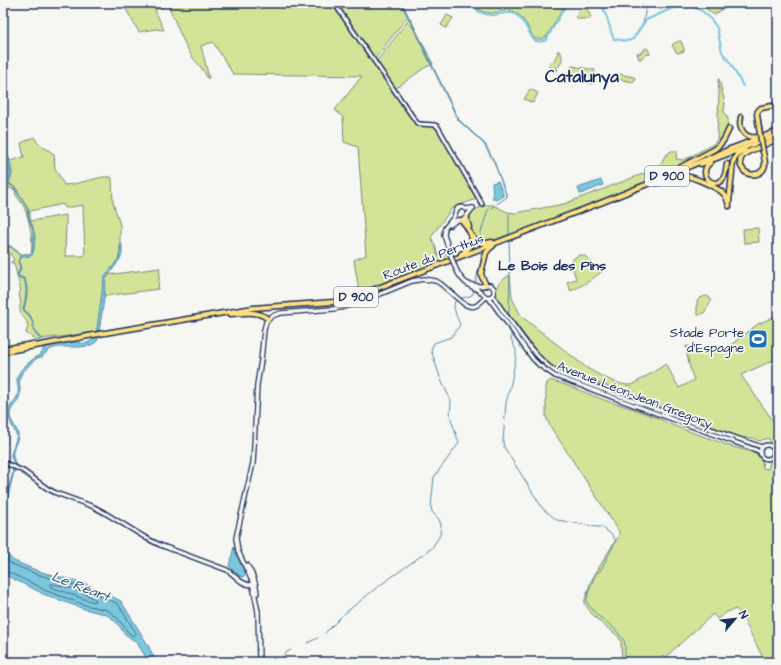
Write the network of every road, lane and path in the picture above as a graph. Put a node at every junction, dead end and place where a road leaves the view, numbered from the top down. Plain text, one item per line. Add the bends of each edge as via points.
1 (334, 3) edge
2 (772, 106) dead end
3 (741, 117) dead end
4 (729, 129) dead end
5 (778, 130) edge
6 (778, 137) edge
7 (732, 153) junction
8 (727, 164) dead end
9 (622, 195) junction
10 (603, 202) junction
11 (482, 204) dead end
12 (455, 215) junction
13 (467, 216) junction
14 (460, 220) junction
15 (445, 229) junction
16 (506, 239) junction
17 (499, 242) junction
18 (447, 261) junction
19 (468, 284) junction
20 (485, 285) junction
21 (482, 293) junction
22 (493, 295) junction
23 (487, 297) junction
24 (461, 301) junction
25 (221, 314) junction
26 (268, 319) junction
27 (99, 334) junction
28 (3, 349) edge
29 (3, 352) edge
30 (778, 443) edge
31 (762, 447) junction
32 (772, 448) junction
33 (760, 452) junction
34 (3, 462) edge
35 (253, 582) junction
36 (258, 612) junction
37 (259, 662) edge

1 - 11 street via 417,123 438,127
2 - 6 main road, bridge via 761,108 757,114 759,128 763,152 765,163 765,166 755,175 744,172 741,164 744,154 750,150
3 - 5 main road via 743,132 751,138
4 - 10 main road via 723,142 715,149 663,176
5 - 10 main road, Route du Perthus / D 900
6 - 7 main road, Route du Perthus / D 900
6 - 9 main road via 737,154 732,169 729,206 720,191 688,176 676,177
7 - 8 main road via 709,163 705,169 707,179 714,183 721,180
7 - 9 main road, Route du Perthus / D 900
9 - 10 main road, Route du Perthus / D 900
10 - 16 main road, Route du Perthus / D 900
12 - 13 main road via 458,208 473,208
12 - 14 main road
12 - 15 main road
13 - 14 main road via 466,219
13 - 16 main road via 476,241 486,244
14 - 15 main road
14 - 18 main road via 468,228 472,243 468,250
15 - 19 main road, bridge via 444,239 454,264 461,278
16 - 17 main road, Route du Perthus / D 900
17 - 18 main road, Route du Perthus / D 900
17 - 20 main road via 486,253 482,274
18 - 25 main road, Route du Perthus / D 900 via 349,299
19 - 20 main road
19 - 21 main road
20 - 21 main road
20 - 22 main road via 491,285
21 - 23 main road
21 - 24 main road via 481,300 476,304
22 - 23 main road
22 - 31 street, Avenue Léon-Jean Gregory via 535,354 558,373
23 - 24 main road via 476,306 468,306
23 - 33 street, Avenue Léon-Jean Gregory via 533,359 555,376
24 - 26 main road via 436,281 424,279 412,281 344,307 281,313
25 - 26 main road via 252,312
25 - 27 main road, Route du Perthus / D 900
26 - 35 main road via 264,330 257,385 253,463 236,542
27 - 28 main road, Route du Perthus / D 900
27 - 29 main road, Route du Perthus / D 900
30 - 32 street
31 - 32 street via 765,445
31 - 33 street
32 - 33 street via 774,452 768,458 764,458
34 - 35 street via 23,471 48,489 94,507 160,545 227,570 242,582
35 - 36 main road
35 - 36 main road via 257,592
36 - 37 main road

